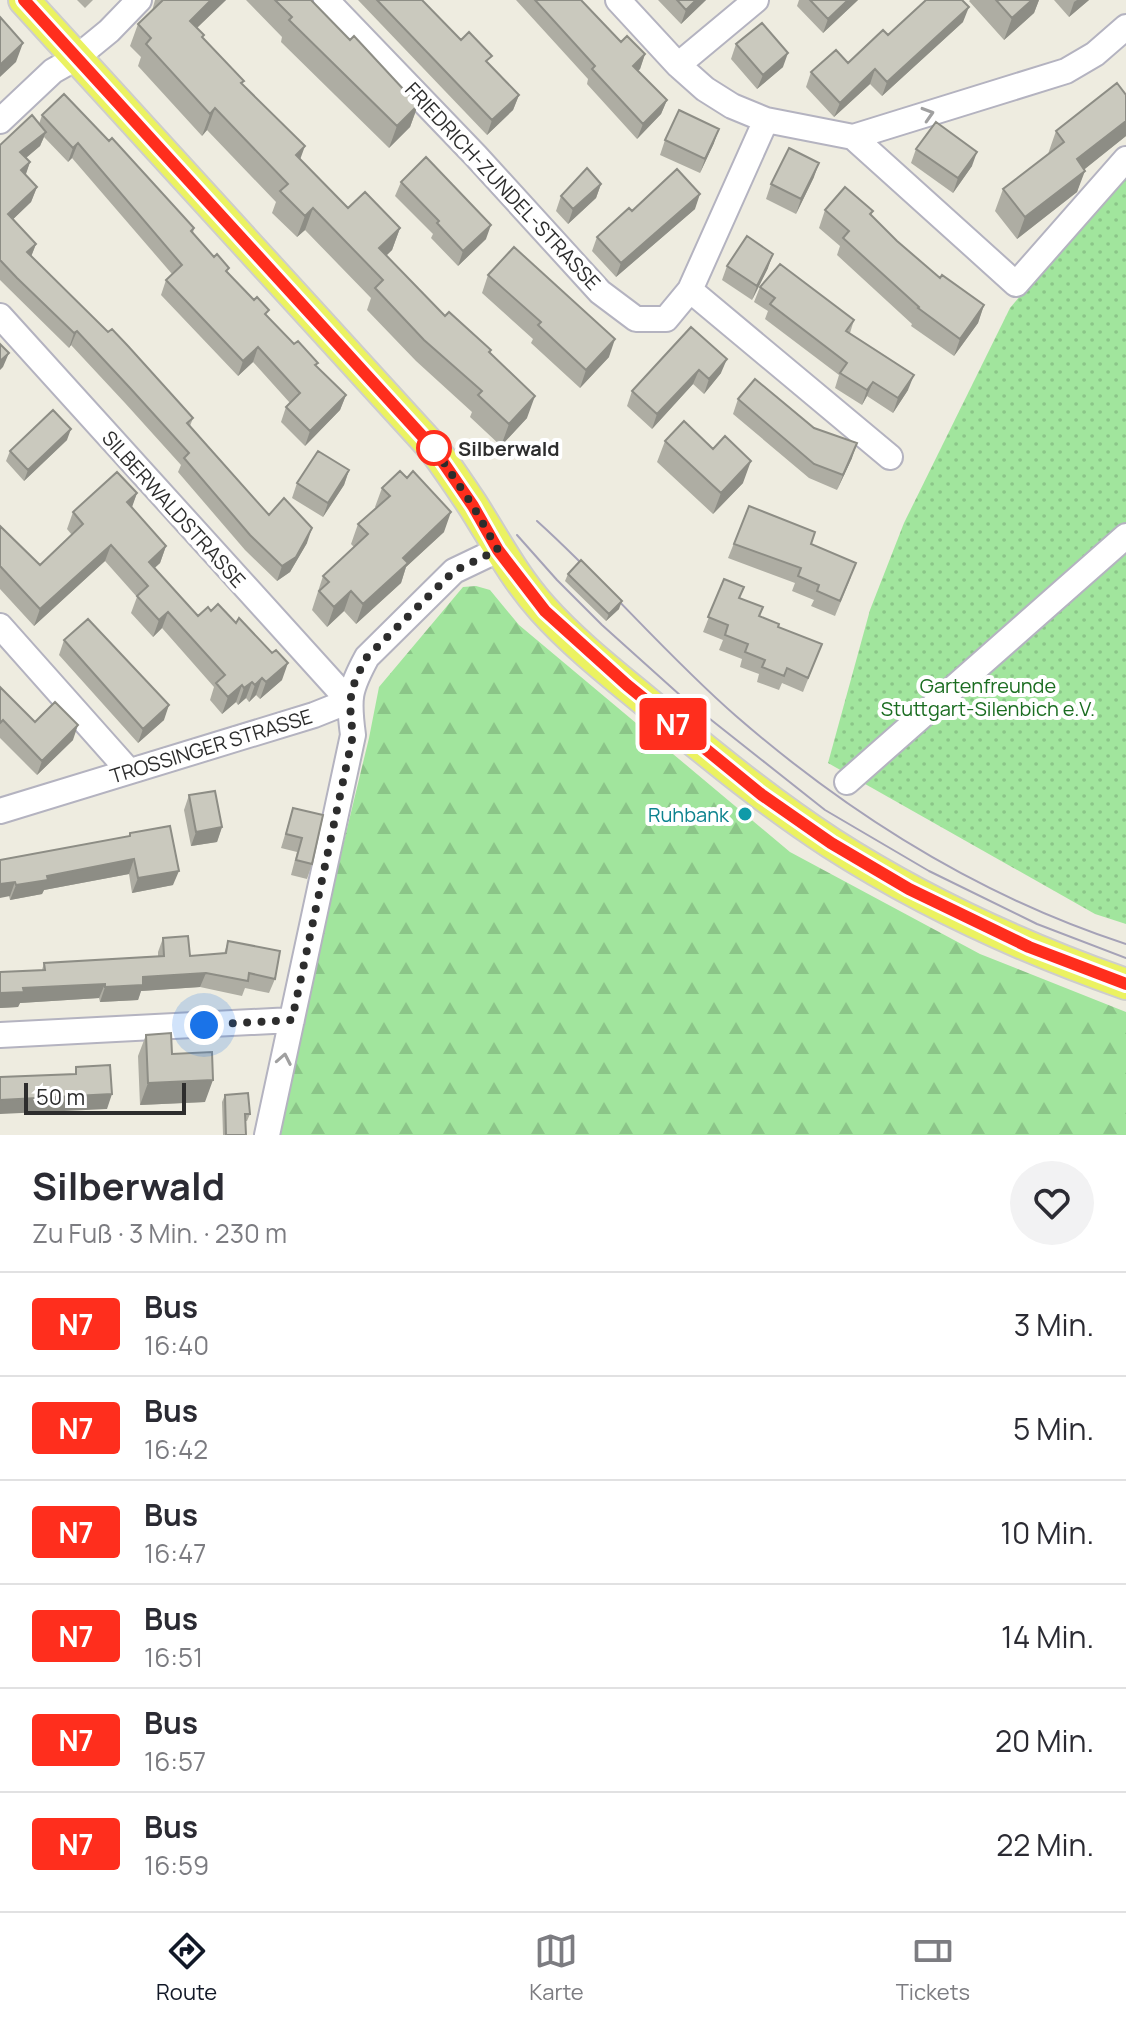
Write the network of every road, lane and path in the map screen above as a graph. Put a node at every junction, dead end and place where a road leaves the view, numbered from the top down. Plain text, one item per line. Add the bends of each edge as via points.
1 (24, 0) edge
2 (139, 0) edge
3 (326, 0) edge
4 (618, 0) edge
5 (756, 0) edge
6 (1126, 27) edge
7 (76, 58) junction
8 (678, 65) junction
9 (766, 120) junction
10 (0, 121) edge
11 (853, 137) junction
12 (1126, 159) edge
13 (690, 290) junction
14 (0, 316) edge
15 (890, 457) dead end
16 (1126, 536) edge
17 (498, 550) junction
18 (0, 626) edge
19 (349, 701) junction
20 (129, 771) junction
21 (847, 782) dead end
22 (0, 811) edge
23 (1126, 984) edge
24 (292, 1020) junction
25 (0, 1035) edge
26 (267, 1135) edge

1 - 7 main road
2 - 7 street
3 - 13 street, FRIEDRICH-ZUNDEL-STRASSE via 600,292 636,319 666,319
4 - 8 street
5 - 8 street
11 -> 6 street via 1066,71
7 - 10 street via 53,71
7 - 17 main road via 434,449
8 - 9 street via 732,106
9 - 11 street
9 - 13 street, FRIEDRICH-ZUNDEL-STRASSE
11 - 12 street via 1008,277
13 - 15 street
14 - 19 street, SILBERWALDSTRASSE
16 - 21 street
17 - 19 street via 454,571 367,657
17 - 23 main road via 545,611 627,685 762,795 831,843 963,917
18 - 20 street
19 - 20 street, TROSSINGER STRASSE
19 - 24 street via 353,735
20 - 22 street, TROSSINGER STRASSE
24 - 25 street
26 -> 24 street

